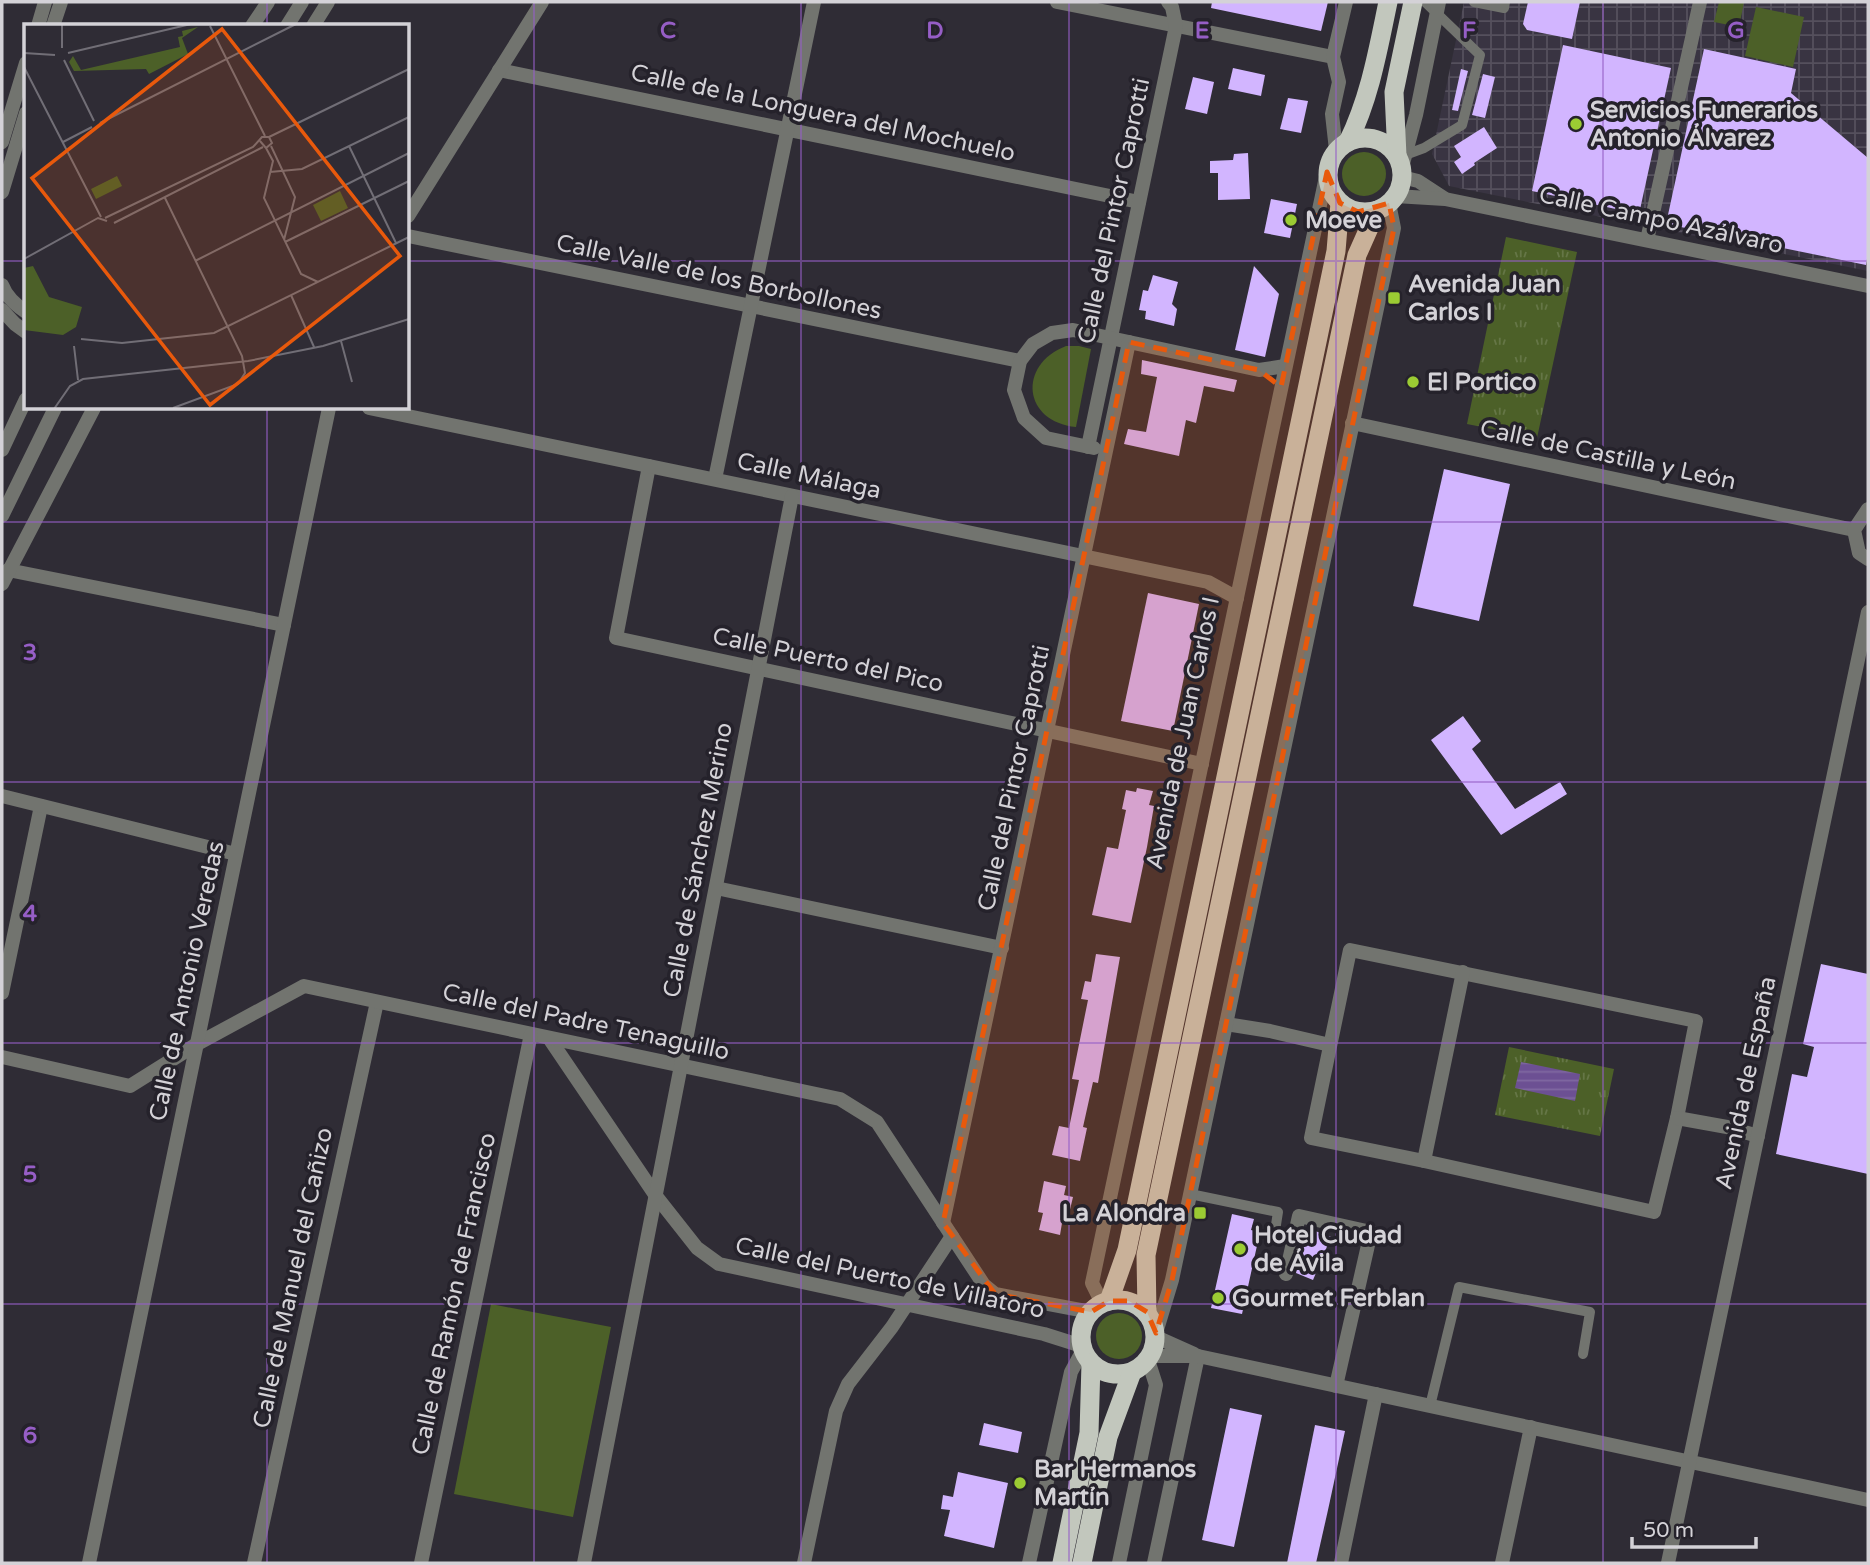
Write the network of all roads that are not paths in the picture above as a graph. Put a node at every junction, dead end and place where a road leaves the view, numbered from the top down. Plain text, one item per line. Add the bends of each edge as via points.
1 (45, 2) edge
2 (61, 2) edge
3 (268, 2) edge
4 (302, 2) edge
5 (328, 2) edge
6 (542, 2) edge
7 (814, 2) edge
8 (1057, 2) edge
9 (1168, 2) edge
10 (1346, 2) edge
11 (1388, 2) edge
12 (1413, 2) edge
13 (1425, 2) edge
14 (1474, 2) edge
15 (1505, 2) edge
16 (1700, 2) edge
17 (1438, 7) edge
18 (39, 24) edge
19 (54, 24) edge
20 (253, 24) edge
21 (287, 24) edge
22 (314, 24) edge
23 (1175, 26) junction
24 (1333, 57) junction
25 (24, 70) edge
26 (499, 70) junction
27 (24, 120) edge
28 (788, 129) junction
29 (2, 142) edge
30 (1342, 146) junction
31 (1401, 165) junction
32 (1327, 172) junction
33 (2, 192) edge
34 (1445, 199) junction
35 (1139, 201) junction
36 (1387, 203) junction
37 (1340, 204) junction
38 (410, 213) edge
39 (410, 236) edge
40 (1647, 240) junction
41 (2, 285) edge
42 (1868, 286) edge
43 (751, 306) junction
44 (2, 310) edge
45 (24, 311) edge
46 (24, 331) edge
47 (1110, 338) junction
48 (1129, 342) junction
49 (1020, 362) junction
50 (1285, 366) junction
51 (1259, 370) junction
52 (1281, 387) junction
53 (24, 402) edge
54 (54, 410) edge
55 (93, 410) edge
56 (329, 410) edge
57 (379, 410) edge
58 (1352, 424) junction
59 (1088, 447) junction
60 (2, 450) edge
61 (1106, 451) junction
62 (649, 466) junction
63 (715, 480) junction
64 (793, 496) junction
65 (1868, 509) edge
66 (2, 516) edge
67 (1854, 530) junction
68 (1084, 556) junction
69 (1868, 559) edge
70 (8, 570) junction
71 (2, 584) edge
72 (1237, 598) junction
73 (1868, 612) edge
74 (284, 625) junction
75 (759, 668) junction
76 (1047, 731) junction
77 (1202, 764) junction
78 (2, 796) edge
79 (41, 806) junction
80 (236, 854) junction
81 (716, 888) junction
82 (1002, 948) junction
83 (1462, 972) junction
84 (2, 993) edge
85 (377, 1002) junction
86 (1226, 1024) junction
87 (531, 1034) junction
88 (549, 1038) junction
89 (197, 1044) junction
90 (1330, 1045) junction
91 (2, 1058) edge
92 (681, 1066) junction
93 (1677, 1118) junction
94 (1758, 1136) junction
95 (1424, 1161) junction
96 (1190, 1194) junction
97 (656, 1196) junction
98 (943, 1223) junction
99 (1275, 1231) dead end
100 (952, 1236) junction
101 (1286, 1274) dead end
102 (907, 1305) junction
103 (1101, 1305) junction
104 (1147, 1312) junction
105 (1153, 1347) junction
106 (1085, 1353) junction
107 (1583, 1354) dead end
108 (1198, 1356) junction
109 (1132, 1372) junction
110 (1336, 1386) junction
111 (1376, 1394) junction
112 (1430, 1406) junction
113 (1531, 1427) junction
114 (1689, 1461) junction
115 (1868, 1500) edge
116 (89, 1563) edge
117 (254, 1563) edge
118 (421, 1563) edge
119 (584, 1563) edge
120 (804, 1563) edge
121 (1029, 1563) edge
122 (1062, 1563) edge
123 (1082, 1563) edge
124 (1119, 1563) edge
125 (1154, 1563) edge
126 (1341, 1563) edge
127 (1502, 1563) edge
128 (1668, 1563) edge

1 - 18 street
2 - 19 street
3 - 20 street
4 - 21 street
5 - 22 street
6 - 26 street
7 - 28 street
8 - 23 street
9 - 23 street
10 - 24 street
11 - 30 highway via 1360,118
12 - 31 highway via 1394,92
13 - 17 lane
14 - 15 lane via 1503,8
16 - 40 street
17 - 31 street
17 - 31 lane via 1480,55 1462,125
23 - 24 street
23 - 35 street, Calle del Pintor Caprotti
24 - 30 street via 1339,82 1332,114
25 - 29 street
26 - 28 street, Calle de la Longuera del Mochuelo
26 - 38 street
27 - 33 street
28 - 35 street, Calle de la Longuera del Mochuelo
28 - 43 street
30 - 31 highway via 1366,138 1384,143
30 - 32 highway
31 - 34 street, Calle Campo Azálvaro
31 - 36 highway
32 - 37 highway via 1330,189
32 - 50 street, Avenida de Juan Carlos I
34 - 36 street, Calle Campo Azálvaro
34 - 40 street, Calle Campo Azálvaro
35 - 47 street, Calle del Pintor Caprotti
36 - 37 highway via 1358,212
36 - 58 street via 1394,228
36 - 104 highway via 1357,255 1146,1255
37 - 103 highway, Avenida de Juan Carlos I via 1336,251 1133,1223 1127,1250
39 - 43 street, Calle Valle de los Borbollones
40 - 42 street, Calle Campo Azálvaro
41 - 45 street
43 - 49 street, Calle Valle de los Borbollones
43 - 63 street
44 - 46 street
47 - 48 street
47 - 49 street via 1073,330 1052,333 1033,344
47 - 59 street, Calle del Pintor Caprotti
48 - 51 street
48 - 61 street, Calle del Pintor Caprotti
49 - 59 street via 1014,390 1024,418 1046,438
50 - 51 street
50 - 52 street, Avenida de Juan Carlos I
51 - 52 street
52 - 72 street, Avenida de Juan Carlos I
53 - 60 street
54 - 66 street
55 - 70 street
56 - 74 street, Calle de Antonio Veredas
57 - 62 street, Calle Málaga
58 - 67 street, Calle de Castilla y León
58 - 86 street
59 - 61 street
61 - 68 street, Calle del Pintor Caprotti
62 - 63 street, Calle Málaga
62 - 75 street, Calle Puerto del Pico via 616,638
63 - 64 street, Calle Málaga
64 - 68 street, Calle Málaga
64 - 75 street, Calle de Sánchez Merino
65 - 67 street
67 - 69 street via 1859,553
68 - 72 street, Calle Málaga via 1208,582
68 - 76 street, Calle del Pintor Caprotti
70 - 71 street
70 - 74 street
72 - 77 street, Avenida de Juan Carlos I
73 - 94 street, Avenida de España
74 - 80 street, Calle de Antonio Veredas
75 - 76 street, Calle Puerto del Pico
75 - 81 street, Calle de Sánchez Merino
76 - 77 street, Calle Puerto del Pico
76 - 82 street, Calle del Pintor Caprotti
77 - 103 street, Avenida de Juan Carlos I via 1092,1283
78 - 79 street
79 - 80 street
79 - 84 street
80 - 89 street, Calle de Antonio Veredas
81 - 82 street
81 - 92 street, Calle de Sánchez Merino
82 - 98 street, Calle del Pintor Caprotti
83 - 90 street via 1350,950
83 - 93 street via 1696,1021
83 - 95 street
85 - 87 street, Calle del Padre Tenaguillo
85 - 89 street, Calle del Padre Tenaguillo via 304,986
85 - 117 street, Calle de Manuel del Cañizo
86 - 90 street
86 - 96 street
87 - 88 street, Calle del Padre Tenaguillo
87 - 118 street, Calle de Ramón de Francisco
88 - 92 street, Calle del Padre Tenaguillo
88 - 97 street, Calle del Puerto de Villatoro
89 - 91 street, Calle del Padre Tenaguillo via 130,1086
89 - 116 street, Calle de Antonio Veredas
90 - 95 street via 1311,1138
92 - 97 street, Calle de Sánchez Merino
92 - 98 street, Calle del Padre Tenaguillo via 840,1099 877,1122
93 - 94 street
93 - 95 street via 1654,1212
94 - 114 street, Avenida de España
96 - 99 lane via 1278,1212
96 - 105 street
97 - 102 street, Calle del Puerto de Villatoro via 697,1248 719,1264
97 - 119 street, Calle de Sánchez Merino
98 - 100 street, Calle del Padre Tenaguillo
100 - 102 street
100 - 103 street, Calle del Padre Tenaguillo via 995,1294 1049,1306
101 - 110 street via 1299,1216 1371,1232
102 - 106 street, Calle del Puerto de Villatoro via 1044,1334
102 - 120 street via 848,1384 836,1411
103 - 104 highway via 1129,1301
103 - 106 highway via 1082,1328
104 - 105 highway
105 - 108 street
105 - 109 highway
105 - 124 street via 1156,1385
106 - 109 highway via 1103,1372
106 - 121 street via 1071,1372
106 - 122 highway via 1088,1433
107 - 112 lane via 1590,1312 1459,1287
108 - 110 street
108 - 125 street
109 - 123 highway via 1108,1437
110 - 111 street
111 - 112 street
111 - 126 street
112 - 113 street
113 - 114 street
113 - 127 street
114 - 115 street
114 - 128 street, Avenida de España

